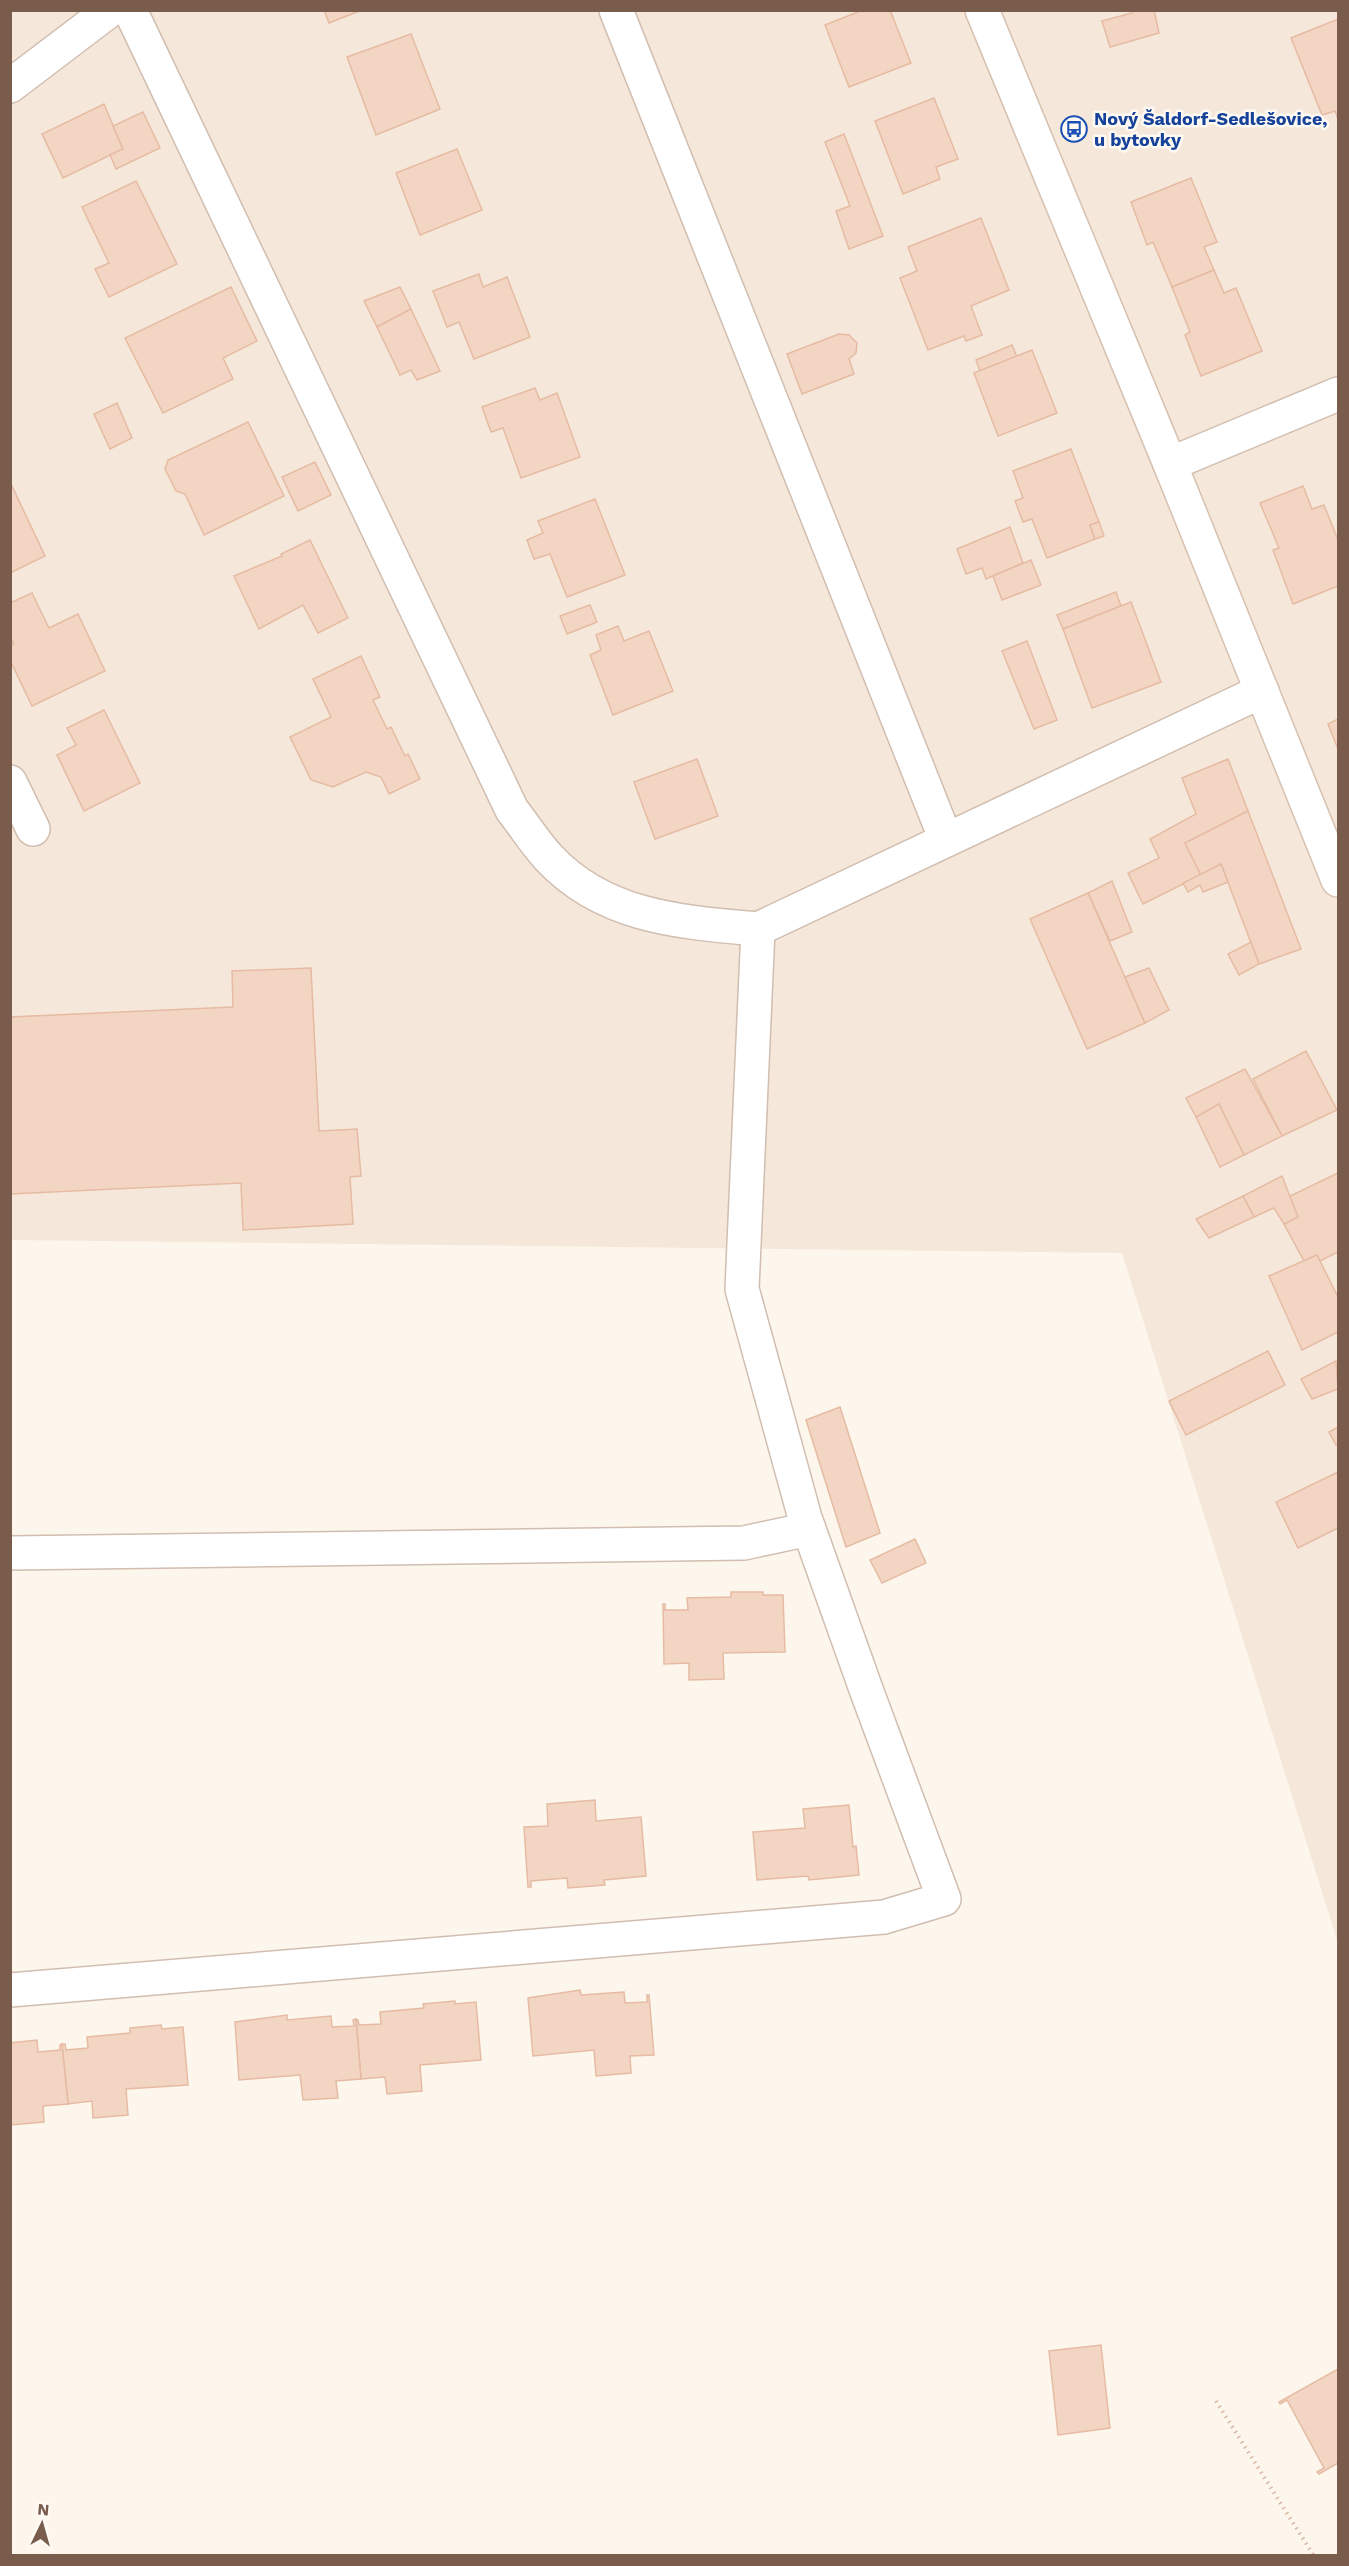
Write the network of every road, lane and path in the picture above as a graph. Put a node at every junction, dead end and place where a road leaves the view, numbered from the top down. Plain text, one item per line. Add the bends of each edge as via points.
1 (110, 10) edge
2 (130, 10) edge
3 (616, 10) edge
4 (982, 10) edge
5 (10, 86) edge
6 (1338, 394) edge
7 (1170, 464) junction
8 (1262, 691) junction
9 (10, 782) edge
10 (33, 829) dead end
11 (946, 840) junction
12 (1338, 880) edge
13 (758, 929) junction
14 (809, 1529) junction
15 (10, 1553) edge
16 (10, 1990) edge
17 (1216, 2401) dead end
18 (1314, 2556) edge

1 - 5 street
2 - 13 street via 512,810 549,858 587,889 623,908 678,921
3 - 11 street
4 - 7 street
6 - 7 street
7 - 8 street
8 - 11 street
8 - 12 street
9 - 10 street
11 - 13 street
13 - 14 street via 742,1289
14 - 15 street via 744,1543
14 - 16 street via 944,1899 884,1917
17 - 18 path

